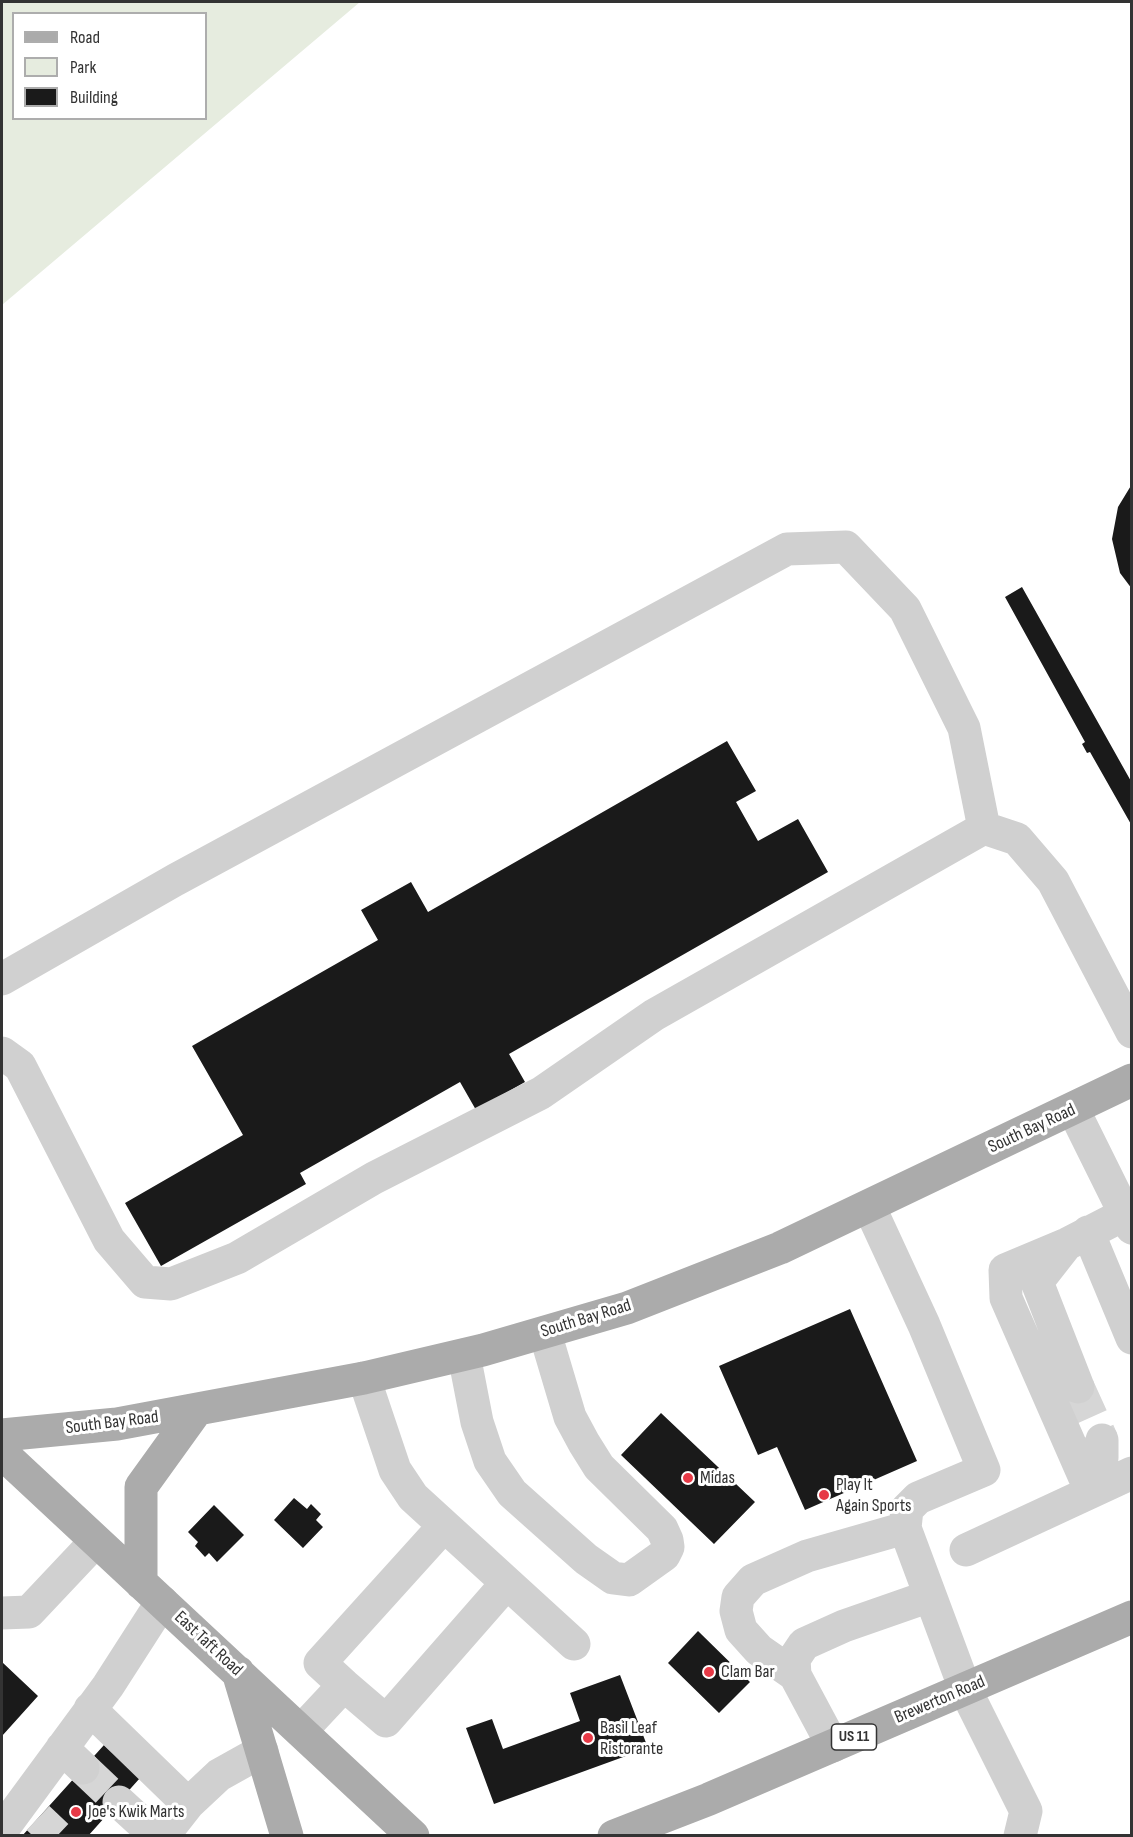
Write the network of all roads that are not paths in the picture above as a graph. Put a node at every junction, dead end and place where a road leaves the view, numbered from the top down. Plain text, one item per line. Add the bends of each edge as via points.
1 (984, 828) junction
2 (2, 979) edge
3 (1131, 1032) edge
4 (2, 1053) edge
5 (1131, 1080) edge
6 (1073, 1109) junction
7 (869, 1206) junction
8 (1129, 1218) edge
9 (1078, 1238) junction
10 (545, 1333) junction
11 (1131, 1338) edge
12 (464, 1355) junction
13 (364, 1378) junction
14 (1078, 1387) tunnel mouth
15 (195, 1412) junction
16 (2, 1435) edge
17 (1102, 1440) tunnel mouth
18 (2, 1453) edge
19 (1131, 1473) edge
20 (1088, 1484) junction
21 (442, 1527) junction
22 (904, 1528) junction
23 (94, 1542) junction
24 (966, 1550) dead end
25 (506, 1584) junction
26 (152, 1592) junction
27 (930, 1596) junction
28 (2, 1613) edge
29 (1131, 1617) edge
30 (574, 1644) dead end
31 (237, 1671) junction
32 (795, 1674) junction
33 (344, 1685) junction
34 (965, 1689) junction
35 (90, 1709) junction
36 (301, 1731) junction
37 (833, 1746) junction
38 (261, 1752) junction
39 (709, 1799) junction
40 (119, 1802) tunnel mouth
41 (189, 1804) junction
42 (2, 1830) edge
43 (156, 1836) edge
44 (163, 1836) edge
45 (287, 1836) edge
46 (413, 1836) edge
47 (614, 1836) edge
48 (677, 1836) edge
49 (1020, 1836) edge

1 - 2 lane via 964,728 905,609 846,547 787,549 175,880
1 - 3 lane via 1017,839 1053,881
1 - 4 lane via 654,1015 541,1093 374,1178 237,1258 171,1284 145,1282 109,1240 20,1066
5 - 6 main road, South Bay Road
6 - 7 main road, South Bay Road
6 - 8 lane
7 - 10 main road, South Bay Road via 769,1252 627,1308
7 - 22 lane via 984,1470 918,1498 907,1509
8 - 9 lane
9 - 11 lane
9 - 14 lane via 1037,1282
9 - 20 lane via 1005,1270 1006,1299
10 - 12 main road, South Bay Road
10 - 12 lane via 570,1417 584,1443 599,1467 662,1529 667,1540 664,1555 629,1580 613,1578 586,1559 512,1493 490,1461 477,1422
12 - 13 main road, South Bay Road
13 - 15 main road, South Bay Road
13 - 21 lane via 395,1470 413,1497
15 - 16 main road, South Bay Road
15 - 26 main road via 141,1487
17 - 20 lane via 1102,1458
18 - 23 main road, East Taft Road
19 - 20 lane
20 - 24 lane
21 - 25 lane
21 - 33 lane via 320,1663
22 - 27 lane
22 - 32 lane via 807,1556 753,1581 738,1597 736,1611 741,1630 759,1650
23 - 26 main road, East Taft Road
23 - 28 lane via 29,1612
25 - 30 lane
25 - 33 lane via 386,1721
26 - 31 main road, East Taft Road
26 - 35 lane
27 - 32 lane via 804,1644 794,1659
27 - 34 lane
29 - 34 main road, Brewerton Road / US 11
31 - 36 main road, East Taft Road
31 - 38 main road
32 - 37 lane
33 - 36 lane
34 - 37 main road, Brewerton Road / US 11
34 - 49 lane via 1026,1811
35 - 41 lane
35 - 42 lane via 72,1758 30,1810
36 - 46 main road, East Taft Road
37 - 39 main road, Brewerton Road / US 11
38 - 41 lane via 219,1774
38 - 45 main road
39 - 47 main road, Brewerton Road / US 11
39 - 48 main road
40 - 43 lane
41 - 44 lane

